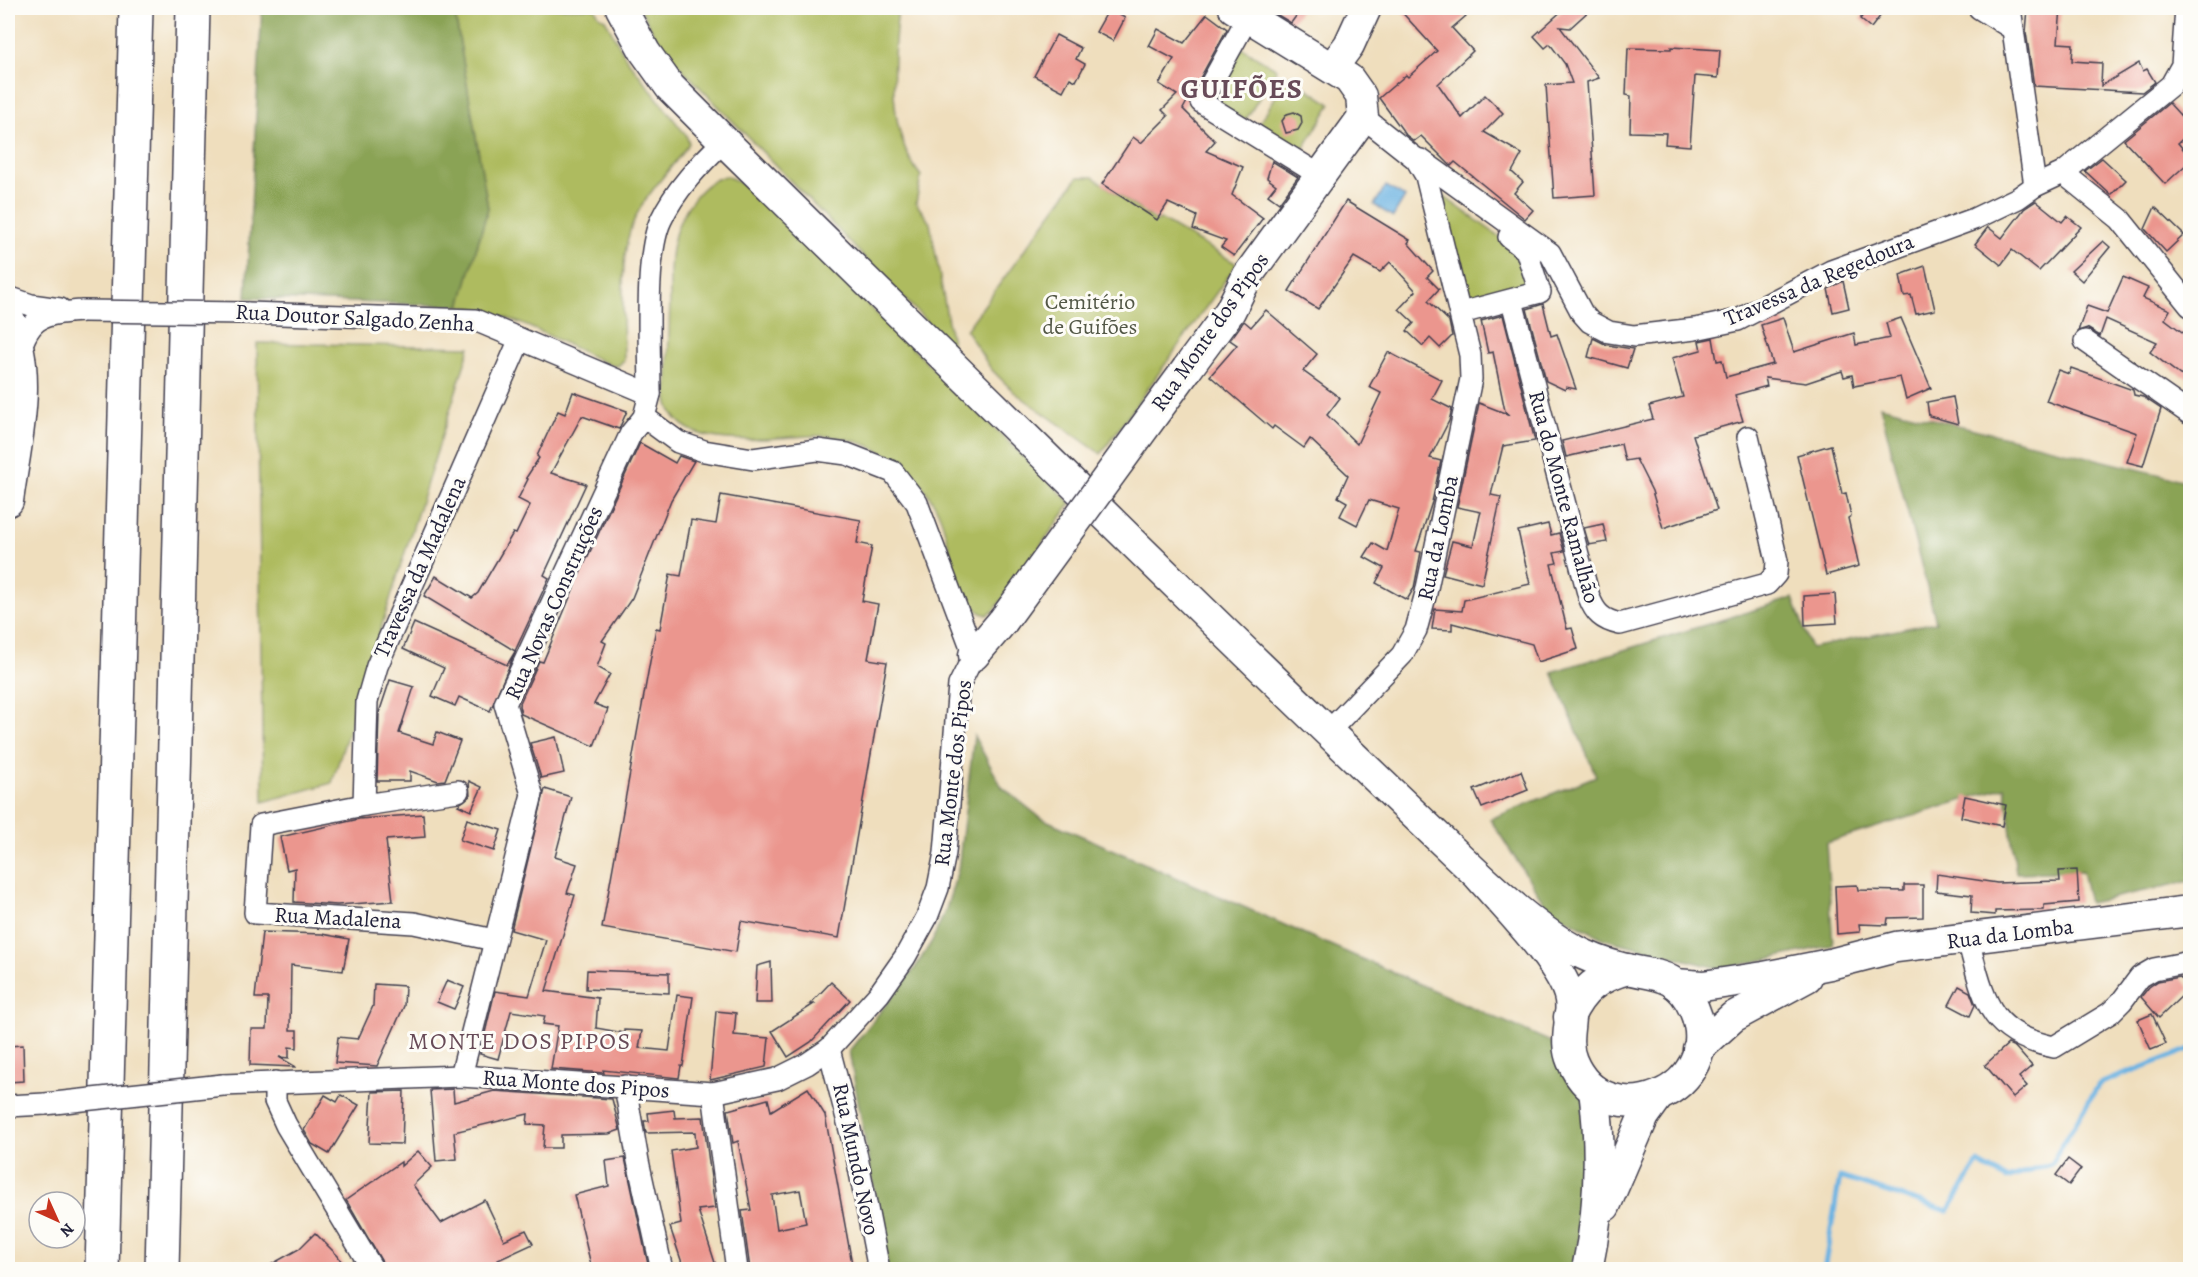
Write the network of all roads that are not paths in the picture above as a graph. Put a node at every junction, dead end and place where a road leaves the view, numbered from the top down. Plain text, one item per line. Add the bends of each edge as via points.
1 (136, 8) edge
2 (193, 8) edge
3 (621, 8) edge
4 (1366, 8) edge
5 (1979, 8) edge
6 (2010, 8) edge
7 (2186, 8) edge
8 (1241, 12) edge
9 (2013, 29) junction
10 (1332, 68) junction
11 (2186, 68) edge
12 (1363, 117) junction
13 (724, 141) junction
14 (1421, 168) junction
15 (2063, 173) junction
16 (1321, 176) junction
17 (2035, 186) junction
18 (8, 297) edge
19 (1512, 301) junction
20 (2190, 306) edge
21 (82, 311) junction
22 (1461, 313) junction
23 (8, 316) edge
24 (520, 339) junction
25 (2085, 341) dead end
26 (16, 377) edge
27 (650, 394) junction
28 (2190, 414) edge
29 (644, 417) junction
30 (1748, 437) dead end
31 (8, 501) edge
32 (974, 655) junction
33 (1328, 732) junction
34 (458, 791) dead end
35 (364, 805) junction
36 (1477, 874) junction
37 (2190, 911) edge
38 (494, 940) junction
39 (1968, 940) junction
40 (2190, 962) edge
41 (1830, 964) junction
42 (1628, 969) junction
43 (1675, 984) junction
44 (1569, 1017) junction
45 (829, 1049) junction
46 (1698, 1049) junction
47 (461, 1076) junction
48 (275, 1082) junction
49 (625, 1086) junction
50 (1594, 1090) junction
51 (713, 1093) junction
52 (1657, 1098) junction
53 (8, 1106) edge
54 (1595, 1231) junction
55 (102, 1269) edge
56 (162, 1269) edge
57 (373, 1269) edge
58 (662, 1269) edge
59 (737, 1269) edge
60 (879, 1269) edge
61 (1587, 1269) edge

1 - 55 highway
2 - 56 highway
3 - 13 main road via 670,87
4 - 10 main road via 1349,45
5 - 9 street
6 - 9 street
7 - 11 street, Travessa da Regedoura
8 - 10 main road
8 - 16 street via 1200,102
9 - 17 street
10 - 12 main road via 1356,87 1364,107
11 - 15 street, Travessa da Regedoura via 2171,85
12 - 14 street
12 - 16 main road, Rua Monte dos Pipos
13 - 27 street via 676,194 660,221 652,249
13 - 33 main road
14 - 17 street, Travessa da Regedoura via 1421,160 1550,253 1575,303 1590,322 1609,332 1634,336 1738,320 1831,271 1974,219
14 - 19 street via 1526,250 1540,292
14 - 22 street, Rua da Lomba
15 - 17 street, Travessa da Regedoura
15 - 20 street via 2120,219
16 - 32 main road, Rua Monte dos Pipos, bridge via 1248,275 1230,311
18 - 21 street, Rua Doutor Salgado Zenha via 31,305
19 - 22 street
19 - 30 street, Rua do Monte Ramalhão via 1589,597 1595,612 1607,621 1620,624 1767,584 1776,574 1777,561
21 - 24 street, Rua Doutor Salgado Zenha, bridge via 475,320
21 - 26 street, Rua Doutor Salgado Zenha via 48,314 32,323 24,336
22 - 33 street, Rua da Lomba via 1471,379 1422,613 1402,655
23 - 26 main road
24 - 27 street, Rua Doutor Salgado Zenha
24 - 35 street, Travessa da Madalena via 377,666 367,701
25 - 28 street
26 - 31 main road via 20,414
27 - 29 street
29 - 32 street via 678,442 724,456 753,459 817,450 847,454 893,472 917,503
29 - 38 street, Rua Novas Construções via 631,433 505,704 532,794
32 - 45 street, Rua Monte dos Pipos via 959,685 945,853 938,888 905,957 879,994
33 - 36 main road
34 - 35 street, Rua Madalena
35 - 38 street, Rua Madalena via 261,825 255,913 414,923
36 - 42 main road via 1553,937 1573,949
36 - 44 main road via 1557,970 1570,999
37 - 39 main road, Rua da Lomba
38 - 47 street, Rua Novas Construções
39 - 40 street via 1991,1011 2000,1024 2026,1040 2054,1047 2110,1013 2140,977 2154,969
39 - 41 main road, Rua da Lomba via 1896,947
41 - 43 main road, Rua da Lomba via 1703,986
41 - 46 main road, Rua da Lomba via 1733,1017
42 - 43 main road via 1645,970
42 - 44 main road via 1591,984
43 - 46 main road via 1696,1013
44 - 50 main road via 1570,1058
45 - 51 street, Rua Monte dos Pipos via 777,1079
45 - 60 street, Rua Mundo Novo via 857,1157
46 - 52 main road via 1683,1079
47 - 48 street, Rua Monte dos Pipos
47 - 49 street, Rua Monte dos Pipos
48 - 53 street, Rua Monte dos Pipos, bridge
48 - 57 street via 275,1101 286,1125
49 - 51 street, Rua Monte dos Pipos
49 - 58 street
50 - 52 main road via 1614,1100
50 - 54 main road via 1599,1127
51 - 59 street
52 - 54 main road via 1644,1116
54 - 61 main road

